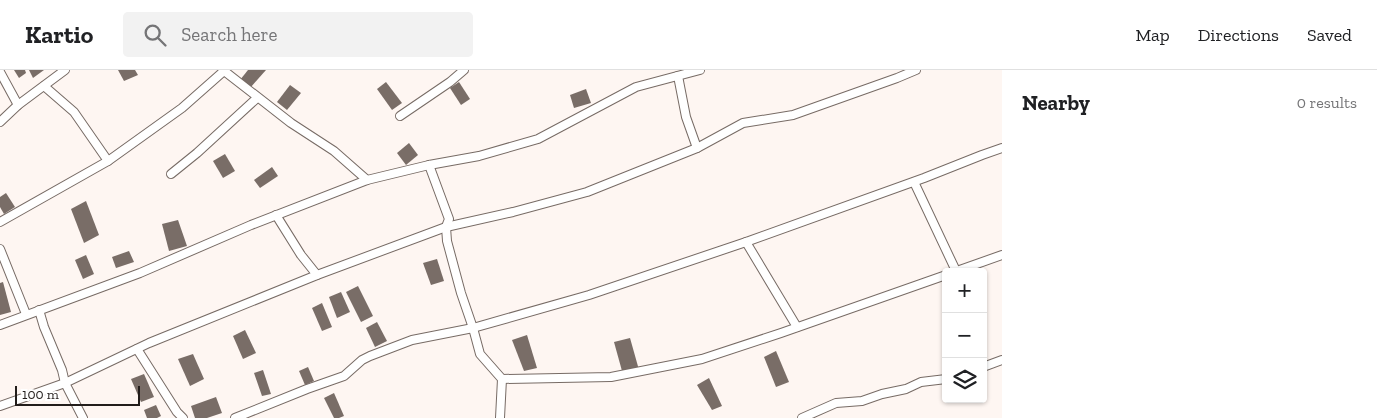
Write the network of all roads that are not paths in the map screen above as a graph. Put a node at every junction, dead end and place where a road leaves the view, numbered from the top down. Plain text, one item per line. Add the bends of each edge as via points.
1 (65, 70) edge
2 (224, 70) edge
3 (464, 70) edge
4 (700, 70) edge
5 (916, 70) edge
6 (0, 72) edge
7 (678, 76) junction
8 (44, 86) junction
9 (258, 98) junction
10 (18, 105) junction
11 (400, 116) dead end
12 (0, 122) edge
13 (697, 148) junction
14 (1002, 148) edge
15 (108, 161) junction
16 (429, 165) junction
17 (172, 174) dead end
18 (367, 180) junction
19 (914, 182) junction
20 (276, 215) junction
21 (0, 222) edge
22 (446, 227) junction
23 (746, 242) junction
24 (0, 249) edge
25 (1002, 255) edge
26 (953, 268) edge
27 (966, 268) edge
28 (317, 275) junction
29 (942, 276) edge
30 (39, 310) junction
31 (26, 314) junction
32 (0, 325) edge
33 (797, 327) junction
34 (473, 328) junction
35 (137, 349) junction
36 (1002, 360) edge
37 (987, 366) edge
38 (502, 379) junction
39 (942, 379) edge
40 (65, 383) junction
41 (0, 406) edge
42 (83, 418) edge
43 (183, 418) edge
44 (235, 418) edge
45 (500, 418) edge
46 (802, 418) edge

1 - 8 street
2 - 9 street
2 - 15 street via 182,108
3 - 11 street
4 - 7 street
5 - 13 street via 793,115 743,122
6 - 10 street
7 - 13 street via 686,117
7 - 16 street via 636,87 538,139 479,156
8 - 10 street
8 - 15 street via 74,112
9 - 17 street
9 - 18 street via 334,151
10 - 12 street
13 - 22 street via 587,192
14 - 19 street
15 - 21 street
16 - 18 street
16 - 22 street via 449,219
18 - 20 street
19 - 23 street
19 - 26 street
20 - 28 street
20 - 30 street via 140,273
22 - 28 street
22 - 34 street via 446,241
23 - 33 street
23 - 34 street via 589,295
24 - 31 street
25 - 27 street
28 - 35 street
29 - 33 street
30 - 31 street
30 - 40 street
31 - 32 street
33 - 38 street via 702,359 611,377
34 - 38 street via 480,354
34 - 44 street via 412,340 370,356 344,376
35 - 40 street
35 - 43 street
36 - 37 street
38 - 45 street
39 - 46 street via 921,382 862,401 836,403
40 - 41 street
40 - 42 street

